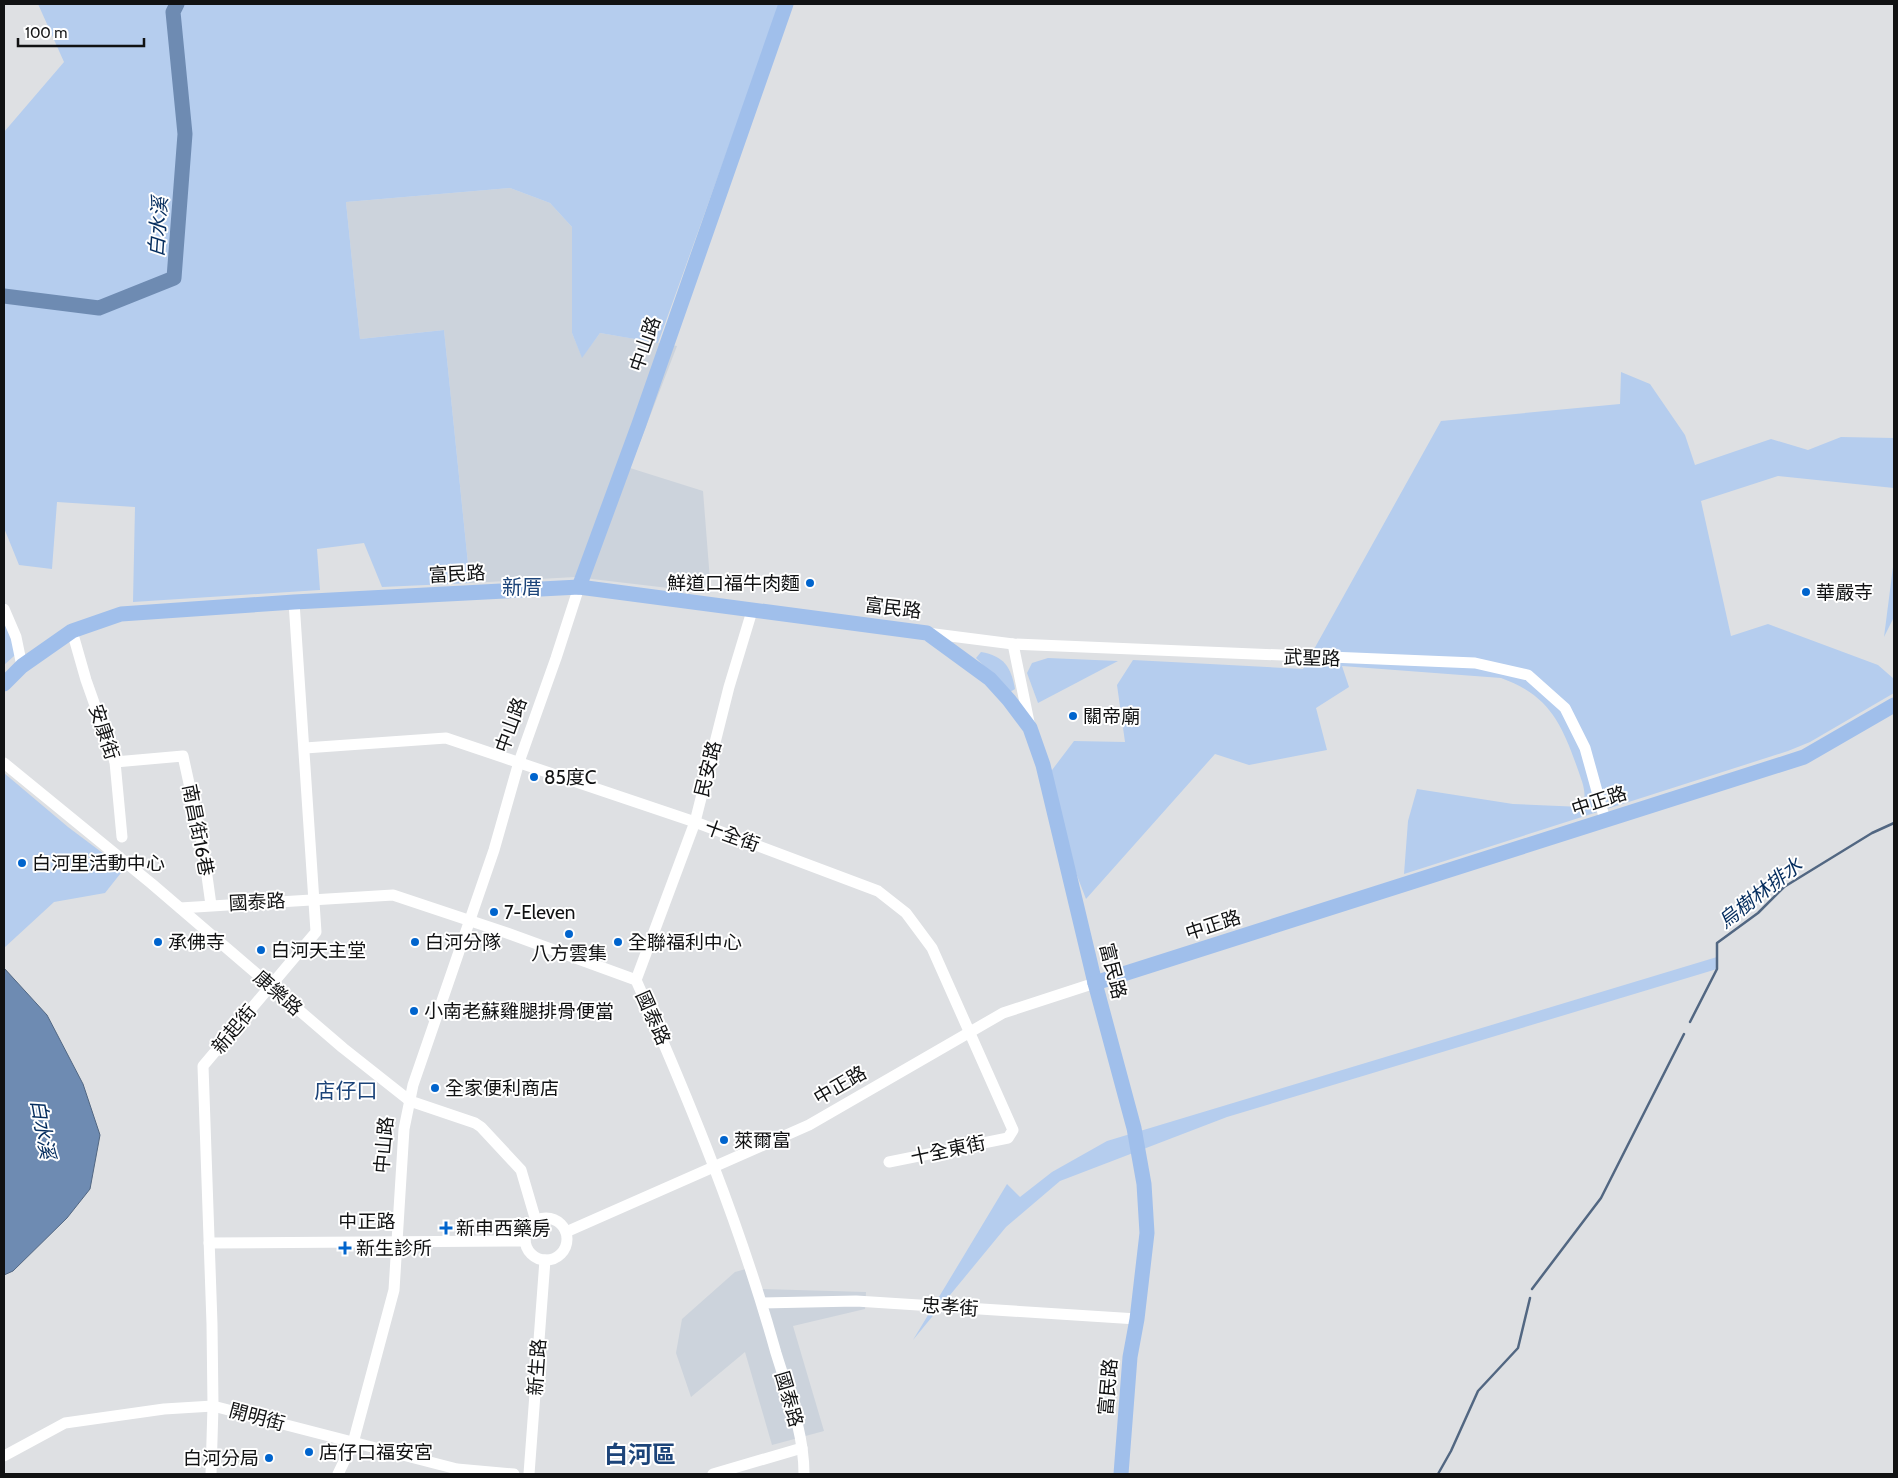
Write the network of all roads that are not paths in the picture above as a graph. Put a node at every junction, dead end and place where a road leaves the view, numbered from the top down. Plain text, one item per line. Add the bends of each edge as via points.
1 (786, 4) edge
2 (579, 587) junction
3 (294, 602) junction
4 (4, 609) edge
5 (752, 611) junction
6 (72, 631) junction
7 (927, 633) junction
8 (1013, 644) junction
9 (22, 666) junction
10 (4, 684) edge
11 (1894, 705) edge
12 (1030, 728) junction
13 (305, 748) junction
14 (115, 762) junction
15 (519, 762) junction
16 (4, 763) edge
17 (1606, 820) junction
18 (695, 822) junction
19 (122, 837) dead end
20 (315, 899) junction
21 (211, 905) junction
22 (180, 908) junction
23 (468, 920) junction
24 (636, 980) junction
25 (1095, 983) junction
26 (270, 985) junction
27 (970, 1033) junction
28 (410, 1101) junction
29 (1008, 1138) joint
30 (889, 1162) dead end
31 (715, 1166) junction
32 (536, 1221) junction
33 (566, 1232) junction
34 (398, 1241) junction
35 (525, 1241) junction
36 (209, 1243) junction
37 (545, 1260) junction
38 (762, 1303) junction
39 (1137, 1319) junction
40 (213, 1406) junction
41 (353, 1443) junction
42 (802, 1448) junction
43 (4, 1456) edge
44 (211, 1474) edge
45 (338, 1474) edge
46 (514, 1474) edge
47 (529, 1474) edge
48 (713, 1474) edge
49 (804, 1474) edge
50 (1121, 1474) edge

1 - 2 main road, 中山路
2 - 3 main road, 富民路
2 - 5 main road, 富民路
2 - 15 street, 中山路
3 - 6 main road, 富民路 via 121,614
3 - 13 street, 新起街
4 - 9 street via 16,638
5 - 7 main road, 富民路
5 - 18 street, 民安路
6 - 9 main road, 富民路
6 - 14 street, 安康街
7 - 8 street, 武聖路
7 - 12 main road, 富民路 via 990,679
8 - 12 street
8 - 17 street, 武聖路 via 1475,664 1528,675 1565,708 1586,748
9 - 10 main road, 富民路
11 - 17 main road, 中正路 via 1804,757
12 - 25 main road, 富民路 via 1043,765
13 - 15 street, 十全街 via 446,738
13 - 20 street, 新起街
14 - 19 street, 安康街
14 - 21 street, 南昌街16巷 via 183,756 203,848
15 - 18 street, 十全街
15 - 23 street, 中山路 via 494,850
16 - 22 street, 康樂路
17 - 25 main road, 中正路
18 - 24 street, 民安路
18 - 27 street, 十全街 via 878,891 896,904 925,935
20 - 21 street, 國泰路
20 - 23 street, 國泰路 via 393,895
20 - 26 street, 新起街 via 316,932
21 - 22 street, 國泰路
22 - 26 street, 康樂路
23 - 24 street, 國泰路
23 - 28 street, 中山路
24 - 31 street, 國泰路
25 - 27 street, 中正路 via 1003,1013
25 - 39 main road, 富民路 via 1134,1128 1144,1184 1147,1233
26 - 28 street, 康樂路
26 - 36 street, 新起街 via 202,1066
27 - 29 street, 十全街 via 1013,1130
27 - 31 street, 中正路 via 828,1116
28 - 32 street, 康樂路 via 475,1123 481,1128 521,1170
28 - 34 street, 中山路 via 404,1129
29 - 30 street, 十全東街
31 - 33 street, 中正路
31 - 38 street, 國泰路
32 - 33 street via 554,1220
32 - 35 street via 528,1229
33 - 37 street via 562,1253
34 - 35 street, 中正路
34 - 36 street, 中正路
34 - 41 street, 中山路 via 394,1290
35 - 37 street via 529,1252
36 - 40 street, 新起街
37 - 47 street, 新生路
38 - 39 street, 忠孝街 via 856,1301
38 - 42 street, 國泰路
39 - 50 main road, 富民路 via 1130,1357
40 - 41 street, 開明街
40 - 43 street, 開明街 via 164,1408 65,1423
40 - 44 street, 新起街
41 - 45 street, 中山路
41 - 46 street, 開明街 via 457,1469
42 - 48 street
42 - 49 street, 國泰路

